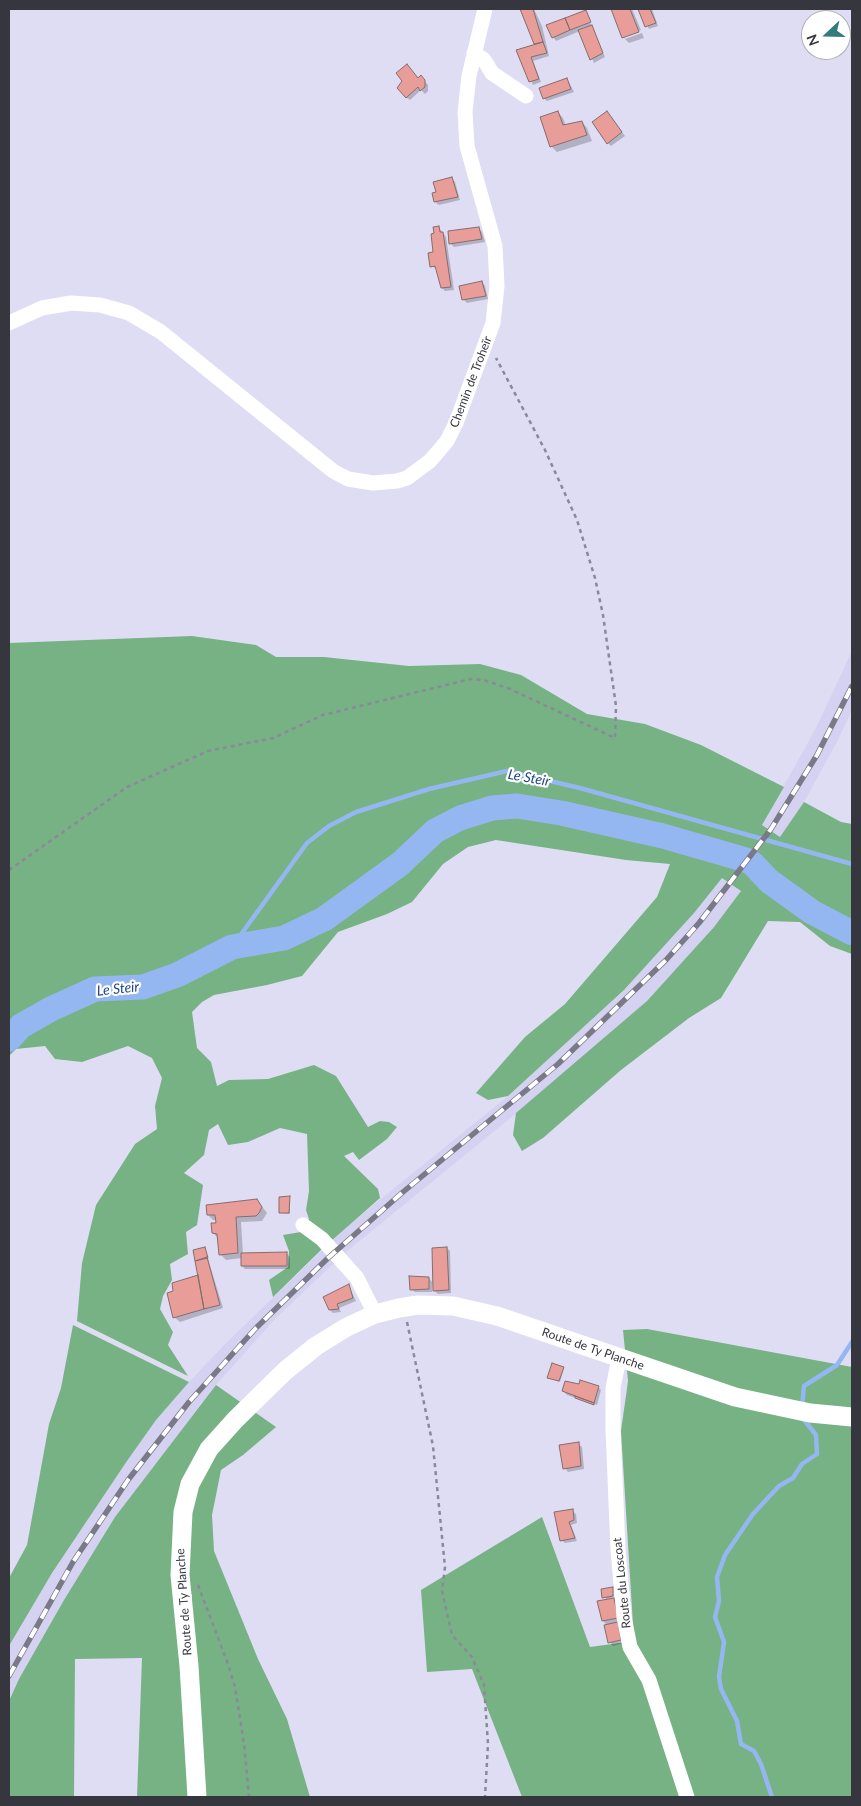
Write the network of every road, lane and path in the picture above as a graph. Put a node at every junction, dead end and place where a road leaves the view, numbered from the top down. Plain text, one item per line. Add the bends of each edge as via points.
1 (485, 9) edge
2 (474, 53) junction
3 (526, 96) dead end
4 (9, 323) edge
5 (488, 342) junction
6 (9, 870) edge
7 (303, 1225) dead end
8 (402, 1307) junction
9 (374, 1314) junction
10 (619, 1358) junction
11 (852, 1416) edge
12 (180, 1575) junction
13 (197, 1797) edge
14 (249, 1797) edge
15 (484, 1797) edge
16 (686, 1797) edge

1 - 2 street, Chemin de Troheïr
2 - 3 street via 484,60 492,73
2 - 5 street, Chemin de Troheïr via 465,112 467,146 489,220 497,266 495,305
4 - 5 street, Chemin de Troheïr via 42,308 71,303 92,303 129,313 161,332 333,471 348,479 373,483 398,482 407,478 430,461 447,441
5 - 6 path via 545,450 577,520 603,614 616,706 615,738 510,689 471,679 324,715 274,738 208,751 127,787
7 - 9 street via 348,1266 363,1286
8 - 9 street, Route de Ty Planche
8 - 10 street, Route de Ty Planche via 453,1306 484,1312
8 - 15 path via 433,1446 445,1567 442,1591 452,1635 472,1657 484,1684 488,1744
9 - 12 street, Route de Ty Planche via 347,1327 305,1355 275,1380 209,1449 195,1472 186,1498
10 - 11 street, Route de Ty Planche via 720,1392 804,1412
10 - 16 street, Route du Loscoat via 614,1382 612,1430 624,1617 630,1647 649,1680
12 - 13 street, Route de Ty Planche
12 - 14 path via 195,1580 228,1664 244,1744

